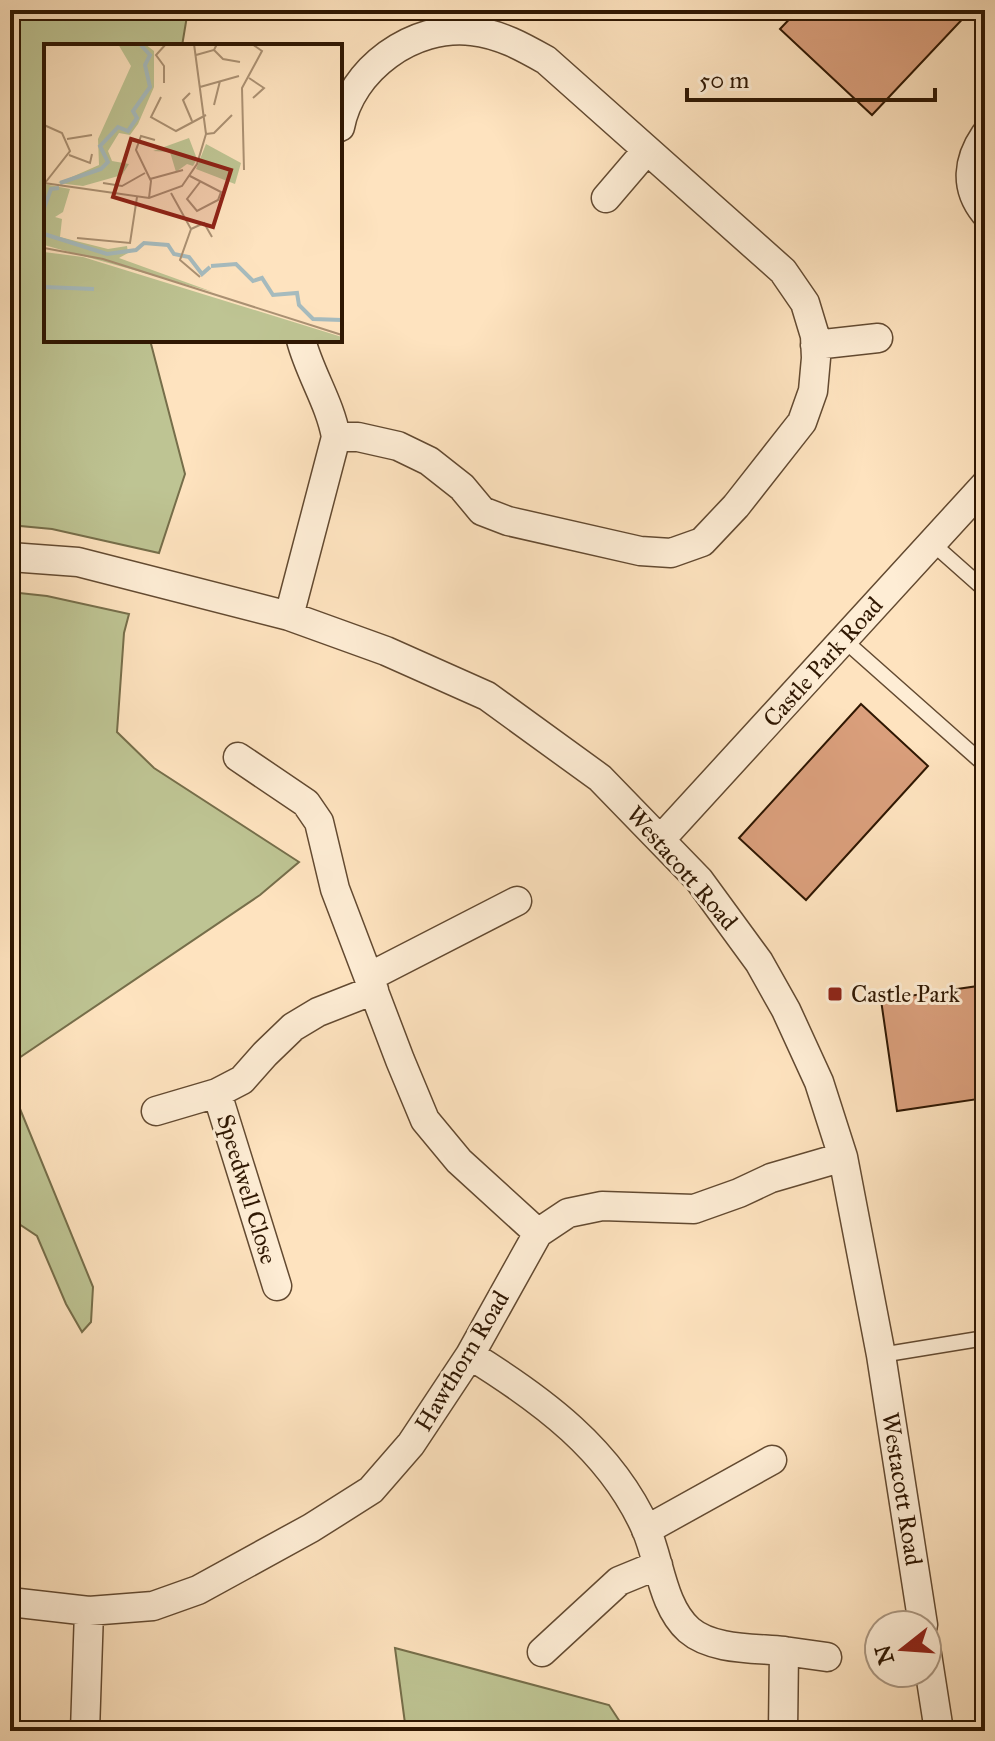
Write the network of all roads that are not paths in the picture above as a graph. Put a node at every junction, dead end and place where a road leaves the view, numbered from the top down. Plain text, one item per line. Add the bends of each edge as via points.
1 (342, 118) edge
2 (985, 135) edge
3 (647, 150) junction
4 (606, 198) dead end
5 (985, 213) edge
6 (878, 338) dead end
7 (302, 342) edge
8 (815, 345) junction
9 (336, 437) junction
10 (985, 485) edge
11 (932, 543) junction
12 (10, 557) edge
13 (985, 590) edge
14 (289, 616) junction
15 (844, 640) junction
16 (238, 757) dead end
17 (985, 765) edge
18 (661, 839) junction
19 (517, 901) dead end
20 (371, 983) junction
21 (217, 1093) junction
22 (156, 1111) dead end
23 (843, 1157) junction
24 (538, 1233) junction
25 (277, 1286) dead end
26 (985, 1338) edge
27 (470, 1355) junction
28 (881, 1355) junction
29 (772, 1460) dead end
30 (646, 1530) junction
31 (658, 1565) junction
32 (10, 1602) edge
33 (921, 1609) edge
34 (89, 1611) junction
35 (784, 1651) junction
36 (542, 1652) dead end
37 (827, 1657) dead end
38 (932, 1689) edge
39 (85, 1731) edge
40 (783, 1731) edge
41 (939, 1731) edge

1 - 3 street via 359,85 385,55 444,32 472,31 511,40 546,60
2 - 5 street via 972,154 970,177
3 - 4 street
3 - 8 street via 783,271 805,303
6 - 8 street
7 - 9 street via 308,368 332,414
8 - 9 street via 813,391 802,422 702,542 671,553 640,551 508,521 482,511 462,487 419,456 385,443
9 - 14 street
10 - 11 street, Castle Park Road
11 - 13 lane
11 - 15 street, Castle Park Road
12 - 14 street, Westacott Road via 78,562
14 - 18 street, Westacott Road via 487,696 600,778
15 - 17 lane
15 - 18 street, Castle Park Road
16 - 20 street via 306,803 319,822 335,889
18 - 23 street, Westacott Road via 699,880 759,962 819,1082
19 - 20 street, Speedwell Close
20 - 21 street, Speedwell Close via 293,1027 242,1080
20 - 24 street via 425,1120 459,1161
21 - 22 street, Speedwell Close
21 - 25 street, Speedwell Close
23 - 24 street, Hawthorn Road via 694,1209 602,1206 568,1213
23 - 28 street, Westacott Road
24 - 27 street, Hawthorn Road
26 - 28 lane
27 - 30 street via 524,1388 573,1429 623,1486
27 - 34 street, Hawthorn Road via 411,1444 371,1490 198,1590 153,1606
28 - 33 street, Westacott Road
29 - 30 street
30 - 31 street
31 - 35 street via 671,1604 689,1630 711,1642
31 - 36 street via 619,1581
32 - 34 street, Hawthorn Road
34 - 39 street
35 - 37 street
35 - 40 street
38 - 41 street

